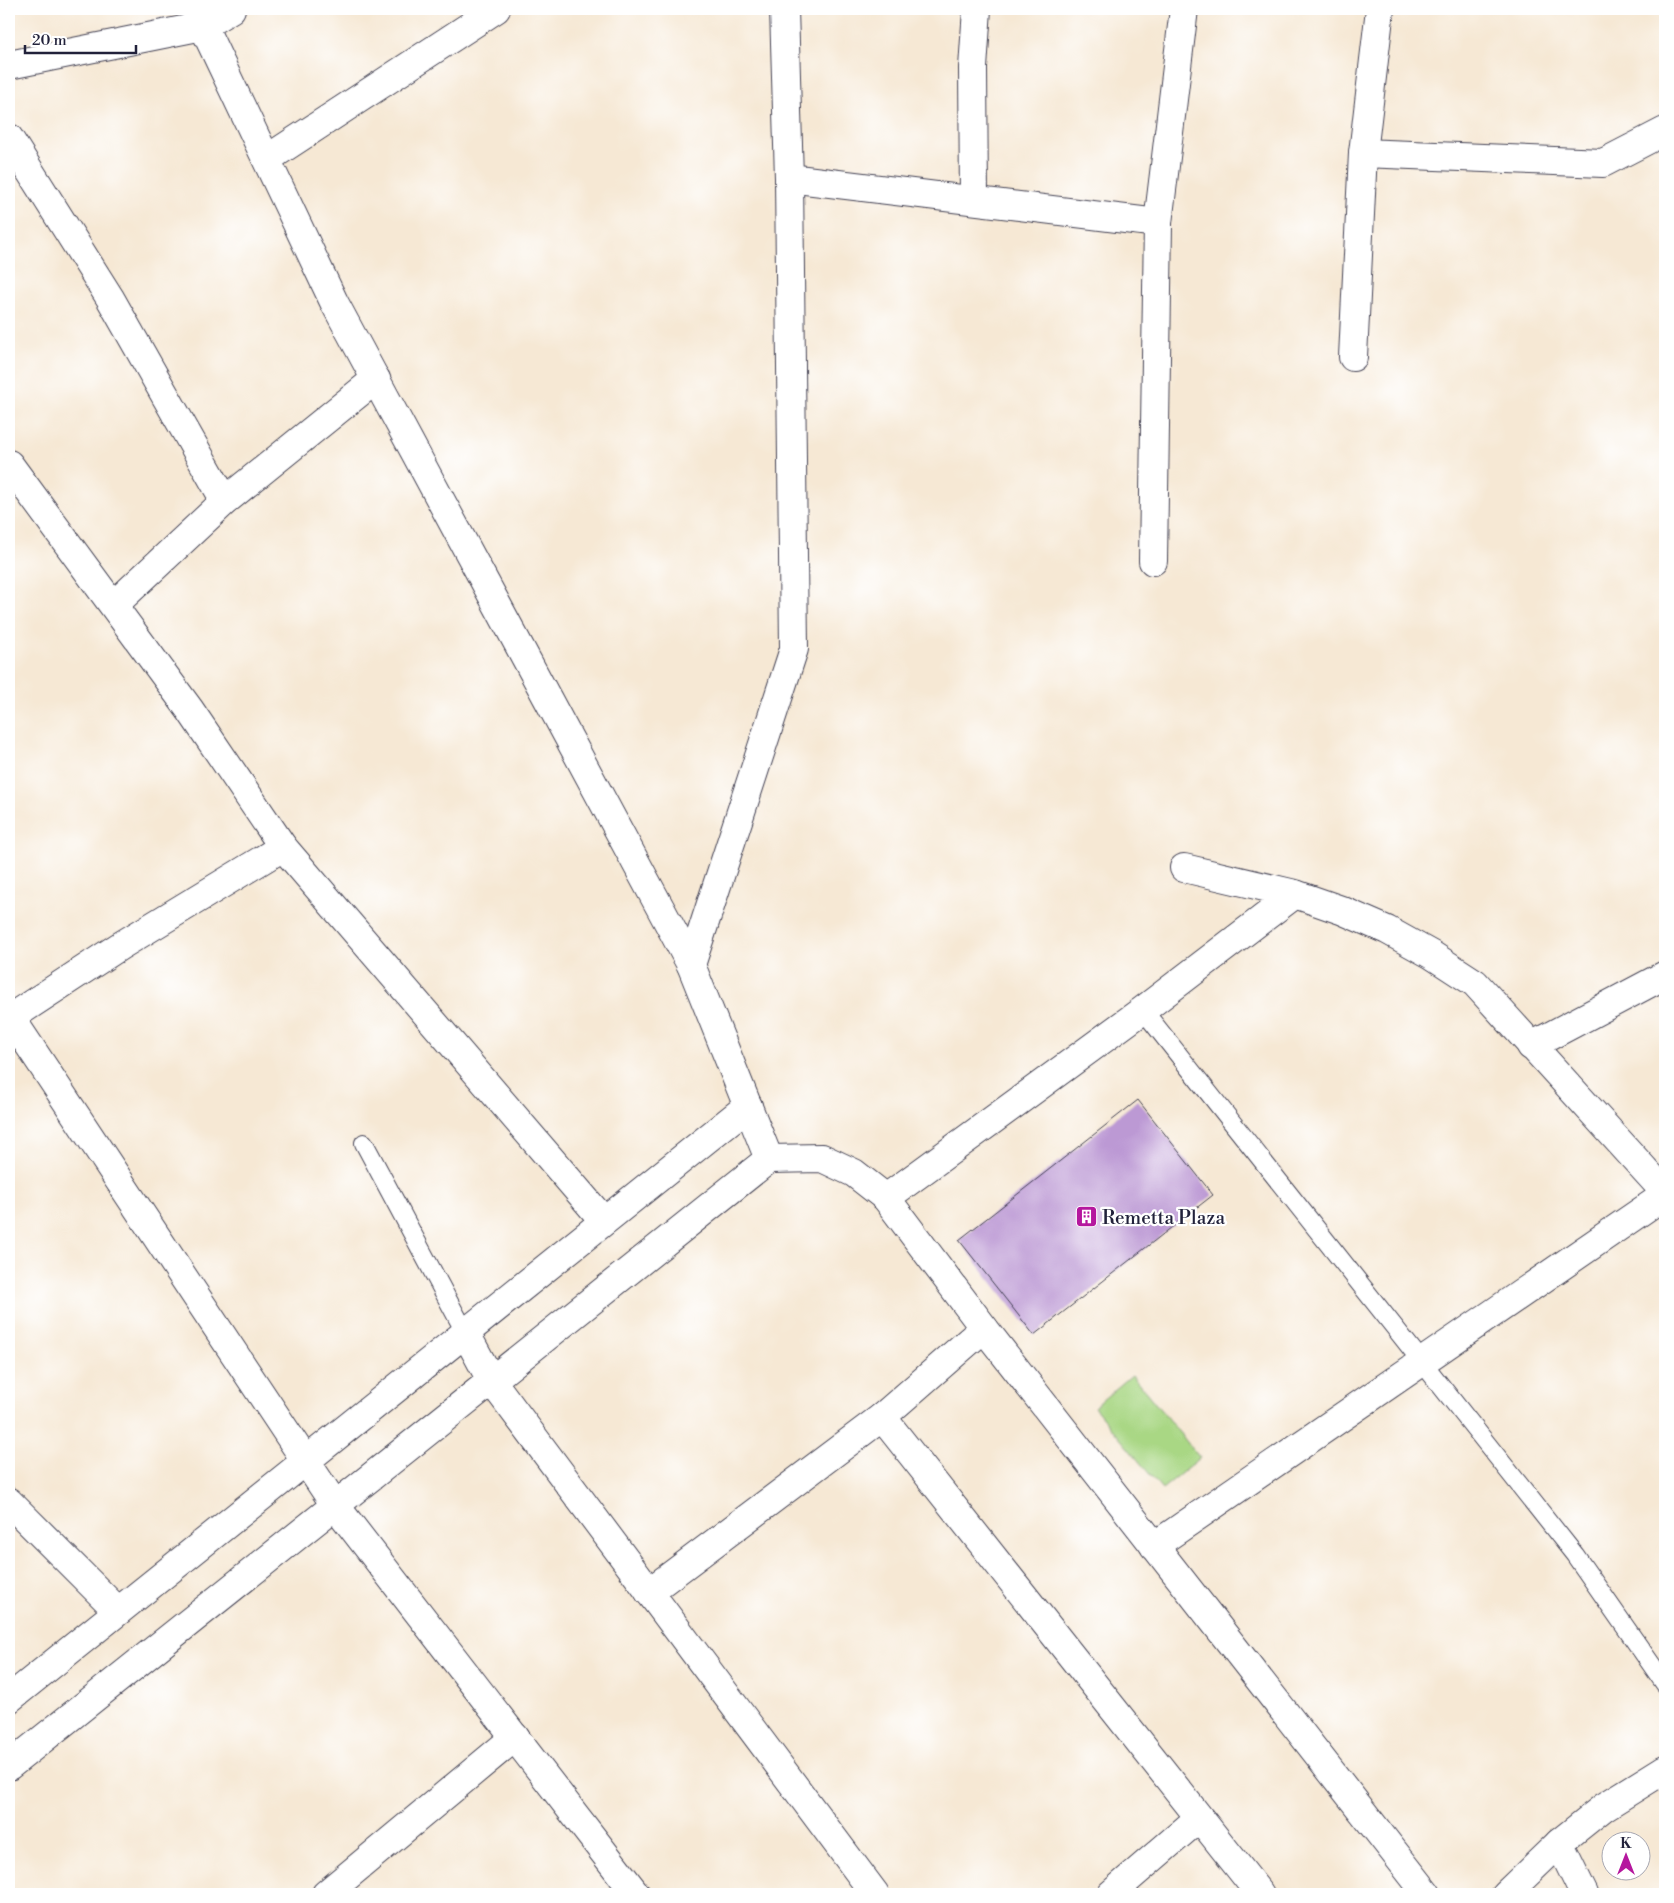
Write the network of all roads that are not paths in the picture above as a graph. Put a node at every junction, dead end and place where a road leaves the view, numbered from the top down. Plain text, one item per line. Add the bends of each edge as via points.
1 (231, 9) edge
2 (496, 9) edge
3 (784, 9) edge
4 (977, 9) edge
5 (1184, 9) edge
6 (1380, 9) edge
7 (199, 18) edge
8 (9, 65) edge
9 (1665, 131) edge
10 (9, 138) edge
11 (1364, 153) junction
12 (267, 159) junction
13 (789, 178) junction
14 (974, 200) junction
15 (1158, 223) junction
16 (1353, 357) dead end
17 (376, 379) junction
18 (9, 464) edge
19 (225, 501) junction
20 (1152, 561) dead end
21 (114, 605) junction
22 (283, 847) junction
23 (1184, 868) dead end
24 (1294, 894) junction
25 (691, 965) junction
26 (1665, 975) edge
27 (1143, 1010) junction
28 (10, 1016) edge
29 (1531, 1046) junction
30 (748, 1106) junction
31 (364, 1143) dead end
32 (769, 1159) junction
33 (1665, 1194) edge
34 (886, 1198) junction
35 (604, 1221) junction
36 (984, 1328) junction
37 (465, 1332) junction
38 (1422, 1362) junction
39 (491, 1380) junction
40 (882, 1417) junction
41 (305, 1460) junction
42 (9, 1502) edge
43 (335, 1505) junction
44 (1154, 1546) junction
45 (648, 1592) junction
46 (118, 1611) junction
47 (1665, 1684) edge
48 (9, 1698) edge
49 (515, 1737) junction
50 (9, 1766) edge
51 (1665, 1769) edge
52 (1199, 1818) junction
53 (1559, 1844) junction
54 (326, 1894) edge
55 (636, 1894) edge
56 (875, 1894) edge
57 (1111, 1894) edge
58 (1260, 1894) edge
59 (1427, 1894) edge
60 (1506, 1894) edge
61 (1584, 1894) edge

1 - 7 street
2 - 12 street
3 - 13 street
4 - 14 street via 973,68
5 - 15 street
6 - 11 street
7 - 8 street
7 - 12 street
9 - 11 street via 1603,163
10 - 19 street via 110,298
11 - 16 street
12 - 17 street via 334,302
13 - 14 street
13 - 25 street via 794,649
14 - 15 street
15 - 20 street
17 - 19 street
17 - 25 street
18 - 21 street
19 - 21 street
21 - 22 street
22 - 28 street
22 - 35 street
23 - 24 street
24 - 27 street
24 - 29 street via 1387,930 1432,955 1475,983
25 - 30 street
26 - 29 street
27 - 34 street
27 - 38 lane
28 - 41 street
29 - 33 street
30 - 32 street
30 - 35 street
31 - 37 lane
32 - 34 street via 822,1158 854,1173
32 - 39 street
33 - 38 street
34 - 36 street
35 - 37 street
36 - 40 street
36 - 44 street
37 - 39 street
37 - 41 street
38 - 44 street
38 - 47 lane via 1575,1556
39 - 43 street
39 - 45 street
40 - 45 street
40 - 52 street
41 - 43 street
41 - 46 street
42 - 46 street
43 - 49 street
43 - 50 street
44 - 59 street
45 - 56 street
46 - 48 street
49 - 54 street
49 - 55 street
51 - 53 street via 1604,1807
52 - 57 street
52 - 58 street
53 - 60 street
53 - 61 street

